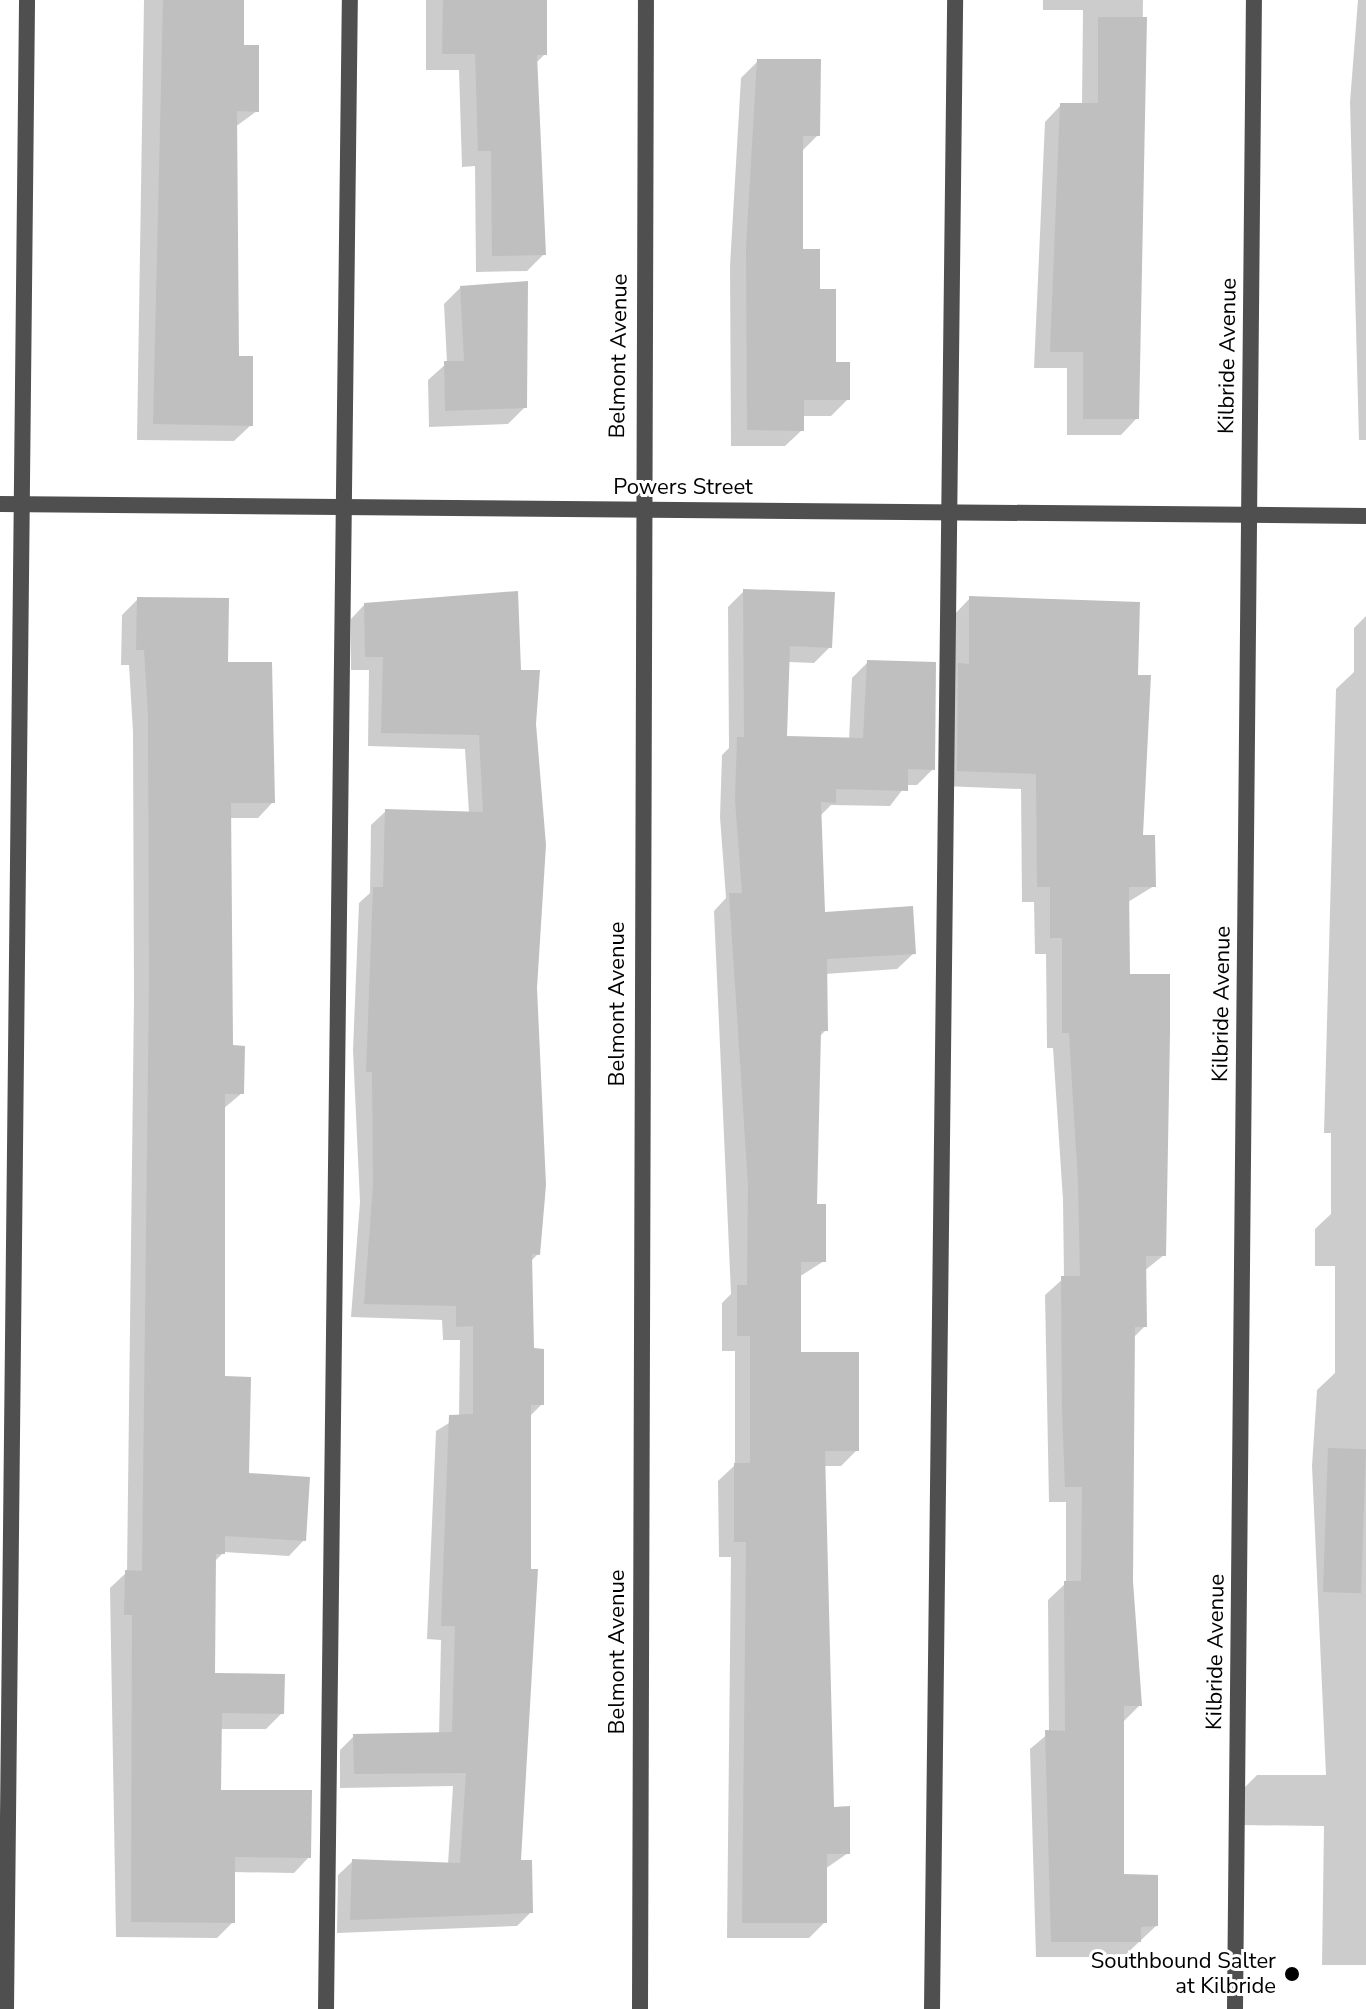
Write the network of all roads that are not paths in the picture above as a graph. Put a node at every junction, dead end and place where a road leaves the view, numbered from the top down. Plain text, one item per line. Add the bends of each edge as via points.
1 (27, 0) edge
2 (350, 0) edge
3 (646, 0) edge
4 (955, 0) edge
5 (1254, 0) edge
6 (0, 504) edge
7 (25, 504) junction
8 (345, 507) junction
9 (639, 510) junction
10 (950, 512) junction
11 (1248, 515) junction
12 (1366, 516) edge
13 (6, 2009) edge
14 (326, 2009) edge
15 (640, 2009) edge
16 (932, 2009) edge
17 (1235, 2009) edge

1 - 7 street
2 - 8 street
3 - 9 street, Belmont Avenue
4 - 10 street
5 - 11 street, Kilbride Avenue
6 - 7 street, Powers Street
7 - 8 street, Powers Street
7 - 13 street
8 - 9 street, Powers Street
8 - 14 street
9 - 10 street, Powers Street
9 - 15 street, Belmont Avenue
10 - 11 street, Powers Street
10 - 16 street
11 - 12 street, Powers Street
11 - 17 street, Kilbride Avenue

